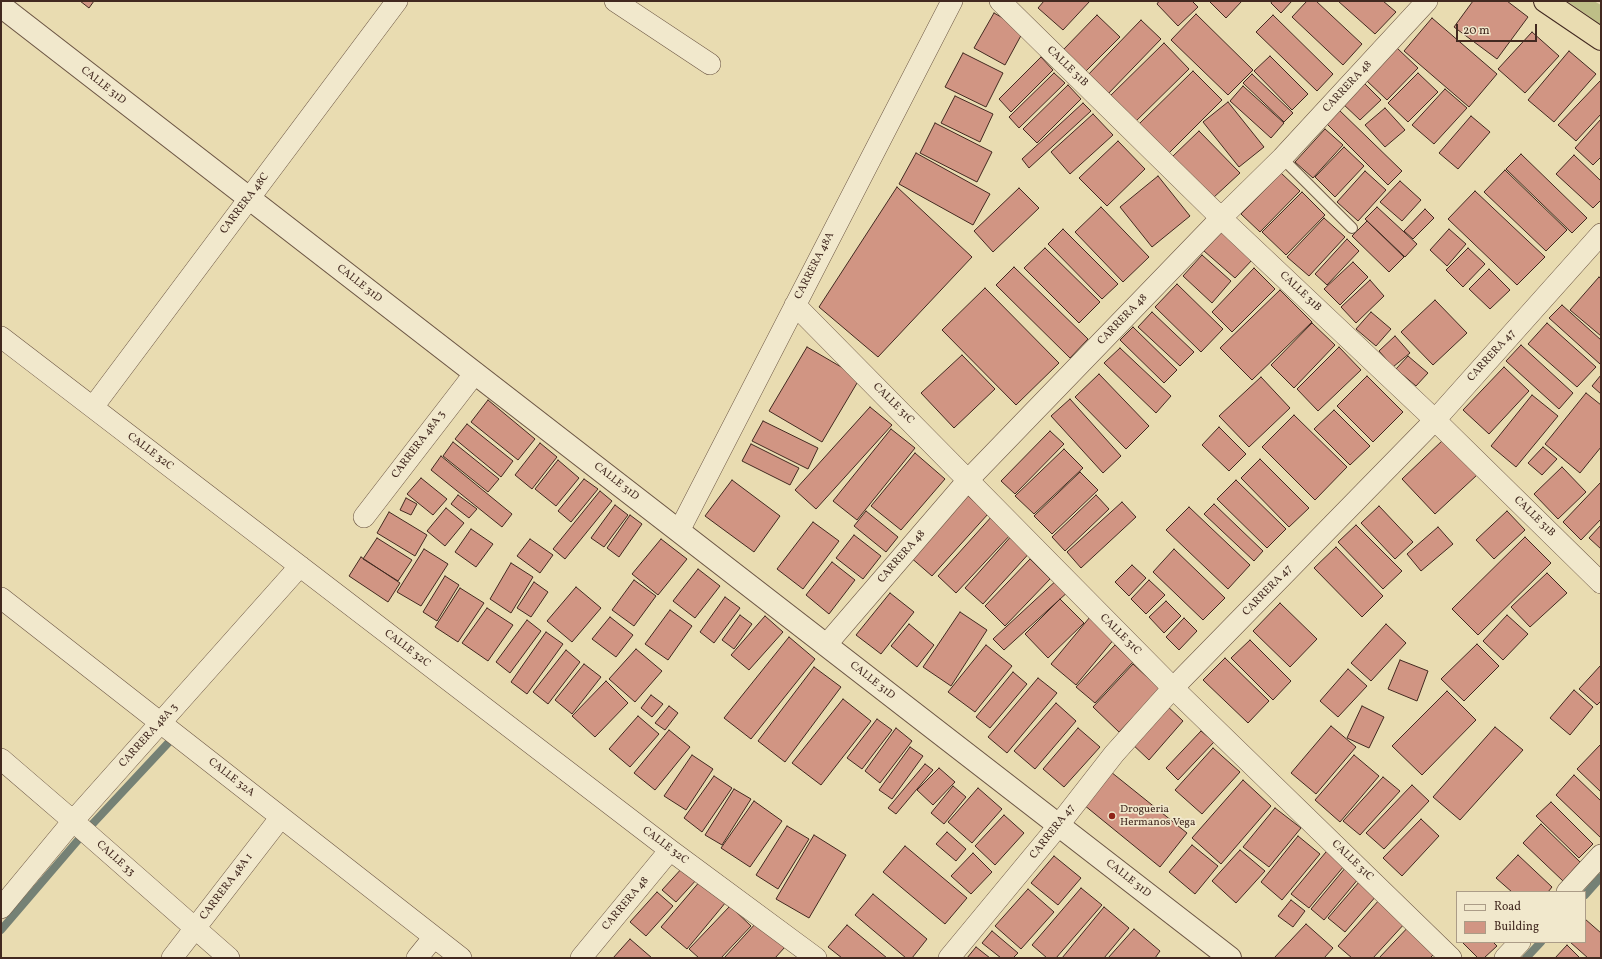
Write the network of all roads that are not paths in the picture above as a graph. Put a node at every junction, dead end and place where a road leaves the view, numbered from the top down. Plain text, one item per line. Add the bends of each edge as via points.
1 (397, 1) edge
2 (615, 1) edge
3 (951, 1) edge
4 (1000, 1) edge
5 (1427, 1) edge
6 (1545, 1) edge
7 (1, 6) edge
8 (1601, 39) edge
9 (710, 64) dead end
10 (1282, 158) junction
11 (249, 199) junction
12 (1221, 218) junction
13 (1352, 228) dead end
14 (1601, 234) edge
15 (795, 305) junction
16 (1, 337) edge
17 (475, 373) junction
18 (93, 407) junction
19 (1435, 420) junction
20 (968, 480) junction
21 (364, 517) dead end
22 (679, 531) junction
23 (300, 566) junction
24 (1601, 583) edge
25 (1, 598) edge
26 (826, 646) junction
27 (1173, 688) junction
28 (161, 722) junction
29 (1, 760) edge
30 (281, 817) junction
31 (73, 821) junction
32 (1058, 825) junction
33 (670, 850) junction
34 (1601, 855) edge
35 (1568, 891) edge
36 (1, 908) edge
37 (195, 929) junction
38 (434, 937) junction
39 (1519, 943) edge
40 (172, 958) edge
41 (230, 958) edge
42 (417, 958) edge
43 (461, 958) edge
44 (581, 958) edge
45 (816, 958) edge
46 (948, 958) edge
47 (1230, 958) edge
48 (1451, 958) edge
49 (1506, 958) edge

1 - 11 street, CARRERA 48C
2 - 9 street
3 - 15 street, CARRERA 48A
4 - 12 street, CALLE 31B
5 - 10 street, CARRERA 48
6 - 8 highway
7 - 11 street, CALLE 31D
10 - 12 street, CARRERA 48
10 - 13 lane
11 - 17 street, CALLE 31D
11 - 18 street, CARRERA 48C
12 - 19 street, CALLE 31B
12 - 20 street, CARRERA 48
14 - 19 street, CARRERA 47
15 - 20 street, CALLE 31C
15 - 22 street, CARRERA 48A
16 - 18 street, CALLE 32C
17 - 21 street, CARRERA 48A 3
17 - 22 street, CALLE 31D
18 - 23 street, CALLE 32C
19 - 24 street, CALLE 31B
19 - 27 street, CARRERA 47
20 - 26 street, CARRERA 48
20 - 27 street, CALLE 31C
22 - 26 street, CALLE 31D
23 - 28 street, CARRERA 48A 3
23 - 33 street, CALLE 32C
25 - 28 street, CALLE 32A
26 - 32 street, CALLE 31D
27 - 32 street, CARRERA 47 via 1114,754
27 - 48 street, CALLE 31C
28 - 30 street, CALLE 32A
28 - 31 street, CARRERA 48A 3
29 - 31 street, CALLE 33
30 - 37 street, CARRERA 48A 1
30 - 38 street, CALLE 32A
31 - 36 street, CARRERA 48A 3
31 - 37 street, CALLE 33
32 - 46 street, CARRERA 47
32 - 47 street, CALLE 31D
33 - 44 street, CARRERA 48
33 - 45 street, CALLE 32C
34 - 35 street
37 - 40 street, CARRERA 48A 1
37 - 41 street, CALLE 33
38 - 42 street
38 - 43 street, CALLE 32A
39 - 49 street

